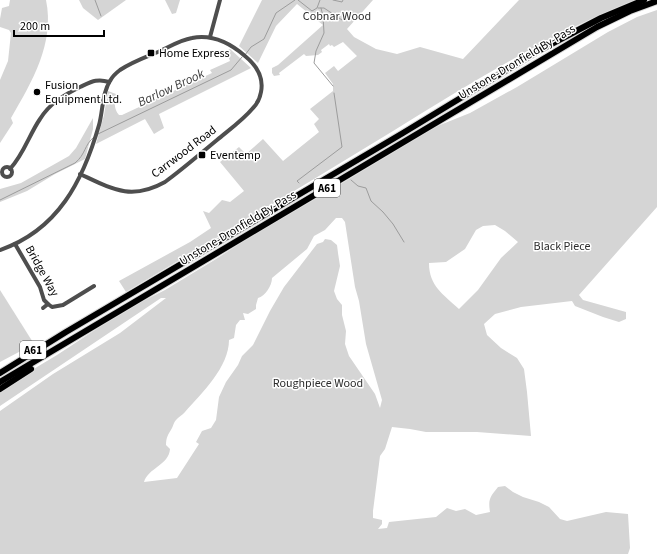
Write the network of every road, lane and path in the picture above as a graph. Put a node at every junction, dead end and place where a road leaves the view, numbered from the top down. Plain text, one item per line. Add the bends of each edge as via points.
1 (220, 0) edge
2 (644, 0) edge
3 (657, 1) edge
4 (210, 37) junction
5 (109, 82) junction
6 (10, 169) dead end
7 (80, 174) junction
8 (15, 244) junction
9 (0, 250) edge
10 (94, 286) dead end
11 (48, 304) junction
12 (43, 308) dead end
13 (66, 332) junction
14 (61, 346) junction
15 (0, 368) edge
16 (0, 373) edge
17 (0, 382) edge
18 (0, 389) edge

1 - 4 street
2 - 13 highway, Unstone-Dronfield By-Pass / A61 via 601,18 538,51
3 - 14 highway, Unstone-Dronfield By-Pass / A61 via 598,27
4 - 5 street via 194,37 181,41 124,68
4 - 7 street, Carrwood Road via 238,50 257,69 262,86 254,106 235,126 165,182 152,188 142,191 119,191
5 - 6 street via 92,81 62,95 39,119 26,146
5 - 7 street via 94,140
7 - 8 street via 68,198 56,214 37,231
8 - 9 street
8 - 11 street, Bridge Way
10 - 11 street, Bridge Way via 63,305 52,307
11 - 12 street
13 - 15 highway, A61
13 - 16 highway, Unstone-Dronfield By-Pass / A61
14 - 17 highway, Unstone-Dronfield By-Pass / A61
14 - 18 highway, A61

